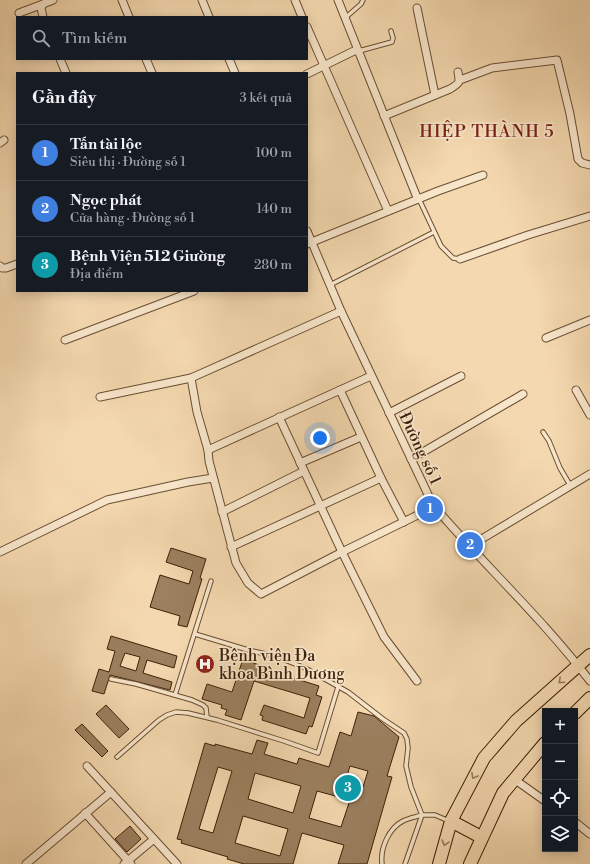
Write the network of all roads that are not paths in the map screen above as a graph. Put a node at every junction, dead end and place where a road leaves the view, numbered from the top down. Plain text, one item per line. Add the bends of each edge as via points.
1 (53, 0) edge
2 (122, 0) edge
3 (202, 0) edge
4 (295, 0) edge
5 (338, 0) edge
6 (363, 0) edge
7 (44, 4) junction
8 (417, 8) dead end
9 (19, 13) dead end
10 (43, 16) edge
11 (129, 16) edge
12 (209, 16) edge
13 (302, 16) edge
14 (345, 18) junction
15 (308, 30) edge
16 (390, 31) dead end
17 (359, 51) junction
18 (60, 60) edge
19 (146, 60) edge
20 (229, 60) edge
21 (323, 66) junction
22 (66, 72) edge
23 (152, 72) edge
24 (235, 72) edge
25 (458, 72) dead end
26 (308, 74) edge
27 (460, 80) junction
28 (435, 95) junction
29 (384, 116) junction
30 (590, 165) edge
31 (483, 175) dead end
32 (419, 199) junction
33 (388, 211) junction
34 (590, 216) edge
35 (434, 232) junction
36 (310, 243) edge
37 (460, 259) joint
38 (16, 264) edge
39 (0, 266) edge
40 (330, 285) junction
41 (191, 292) edge
42 (341, 311) junction
43 (590, 320) edge
44 (546, 338) dead end
45 (66, 340) dead end
46 (371, 376) junction
47 (461, 376) dead end
48 (191, 378) junction
49 (340, 390) junction
50 (576, 390) dead end
51 (523, 394) dead end
52 (100, 397) dead end
53 (389, 413) junction
54 (590, 415) edge
55 (278, 418) junction
56 (543, 432) dead end
57 (362, 437) junction
58 (208, 450) junction
59 (411, 459) junction
60 (300, 463) junction
61 (304, 471) junction
62 (590, 474) edge
63 (214, 478) junction
64 (381, 478) junction
65 (570, 486) junction
66 (320, 506) junction
67 (434, 507) junction
68 (222, 512) junction
69 (404, 522) junction
70 (470, 546) junction
71 (231, 547) junction
72 (0, 552) edge
73 (342, 552) junction
74 (211, 581) dead end
75 (195, 634) junction
76 (590, 655) edge
77 (578, 665) junction
78 (111, 679) dead end
79 (417, 681) dead end
80 (590, 681) edge
81 (338, 687) junction
82 (175, 695) junction
83 (590, 698) edge
84 (578, 710) edge
85 (207, 717) junction
86 (544, 744) edge
87 (117, 757) dead end
88 (87, 766) dead end
89 (514, 779) junction
90 (111, 792) junction
91 (542, 799) edge
92 (85, 813) junction
93 (422, 815) junction
94 (451, 821) junction
95 (578, 824) edge
96 (590, 834) edge
97 (481, 837) junction
98 (154, 839) junction
99 (128, 863) edge
100 (26, 864) edge
101 (177, 864) edge
102 (382, 864) edge
103 (405, 864) edge
104 (439, 864) edge
105 (470, 864) edge

1 - 7 street
2 - 11 street
3 - 12 street
4 - 13 street
5 - 14 street
6 - 14 lane
7 - 9 street
7 - 10 street via 41,8
8 - 28 street
14 - 17 street
15 - 21 street
16 - 17 lane via 392,42
17 - 21 street
17 - 29 street
18 - 22 street
19 - 23 street
20 - 24 street
21 - 26 street
21 - 33 street
25 - 27 street
27 - 28 street via 459,84
27 - 30 street via 492,68 557,60 578,158 582,163
28 - 29 street
29 - 32 street
31 - 32 street
32 - 33 street
32 - 35 lane
33 - 36 street
34 - 37 street
35 - 37 lane via 448,255
35 - 40 lane
36 - 40 street, Đường số 1
38 - 39 street via 6,268
40 - 42 street, Đường số 1
41 - 45 street
42 - 46 street, Đường số 1
42 - 48 street
43 - 44 street
46 - 49 street
46 - 53 street, Đường số 1
47 - 53 street
48 - 52 street
48 - 58 street
49 - 55 street
49 - 57 street
50 - 54 street
51 - 59 street
53 - 59 street, Đường số 1
55 - 58 street
55 - 60 street
56 - 65 lane
57 - 60 street
57 - 64 street
58 - 63 street
59 - 67 street, Đường số 1
60 - 61 street
61 - 66 street
61 - 68 street
62 - 65 street
63 - 68 street
63 - 72 street via 107,500
64 - 66 street
64 - 69 street
65 - 70 street
66 - 71 street
66 - 73 street
67 - 69 street
67 - 70 street, Đường số 1
68 - 71 street
69 - 73 street
70 - 77 street, Đường số 1
71 - 73 street via 236,563 248,583 261,594
73 - 79 street via 384,637
74 - 75 lane
75 - 81 lane via 276,656 305,668
75 - 82 lane
76 - 77 main road
77 - 80 street, Đường số 1
77 -> 94 main road via 516,721 484,758
78 - 82 lane
81 - 85 lane via 318,753
81 - 93 lane via 404,733 408,748 406,766
82 - 85 lane via 204,705
83 - 84 main road
85 - 87 lane via 176,712 167,715
86 - 89 main road
88 - 90 street
89 - 91 street
89 - 97 main road via 503,793
90 - 92 street
90 - 98 street
92 - 99 street
92 - 100 street
93 - 94 lane via 435,815
93 - 102 lane via 404,820 395,827 383,848
93 - 103 lane
94 - 97 main road
94 -> 104 main road
95 - 96 street
97 - 105 main road
98 - 99 street
98 - 101 street

